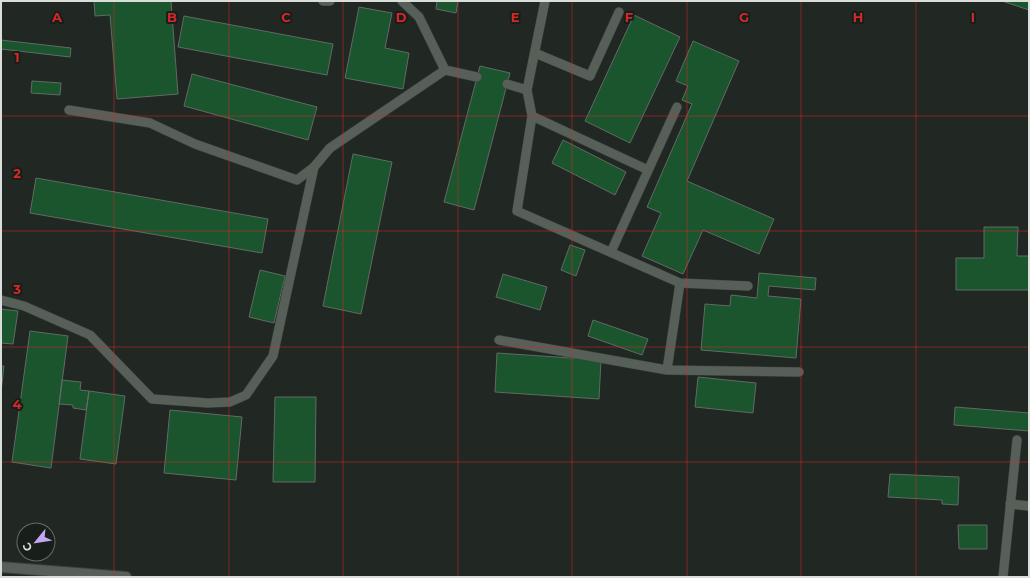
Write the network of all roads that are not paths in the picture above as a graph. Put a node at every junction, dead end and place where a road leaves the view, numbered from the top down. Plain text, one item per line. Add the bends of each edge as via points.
1 (323, 1) edge
2 (330, 1) edge
3 (402, 1) edge
4 (545, 1) edge
5 (619, 12) dead end
6 (535, 53) junction
7 (445, 70) junction
8 (477, 77) dead end
9 (507, 84) dead end
10 (527, 90) junction
11 (677, 106) dead end
12 (69, 110) dead end
13 (532, 116) junction
14 (314, 167) junction
15 (648, 170) junction
16 (611, 252) junction
17 (680, 283) junction
18 (748, 286) dead end
19 (1, 300) edge
20 (499, 340) dead end
21 (667, 370) junction
22 (799, 372) dead end
23 (1017, 440) dead end
24 (1010, 504) junction
25 (1029, 506) edge
26 (1, 567) edge
27 (126, 577) edge
28 (1002, 577) edge

1 - 2 lane
3 - 7 lane via 419,17
4 - 6 lane
5 - 6 lane via 590,76
6 - 10 lane
7 - 8 lane
7 - 14 lane via 330,148
9 - 10 lane
10 - 13 lane
11 - 15 lane
12 - 14 lane via 150,123 195,144 297,180
13 - 15 lane
13 - 16 lane via 517,211
14 - 19 lane via 273,356 246,395 230,402 152,399 90,335 24,306
15 - 16 lane
16 - 17 lane
17 - 18 lane
17 - 21 lane
20 - 21 lane
21 - 22 lane
23 - 24 lane
24 - 25 lane
24 - 28 lane
26 - 27 street

